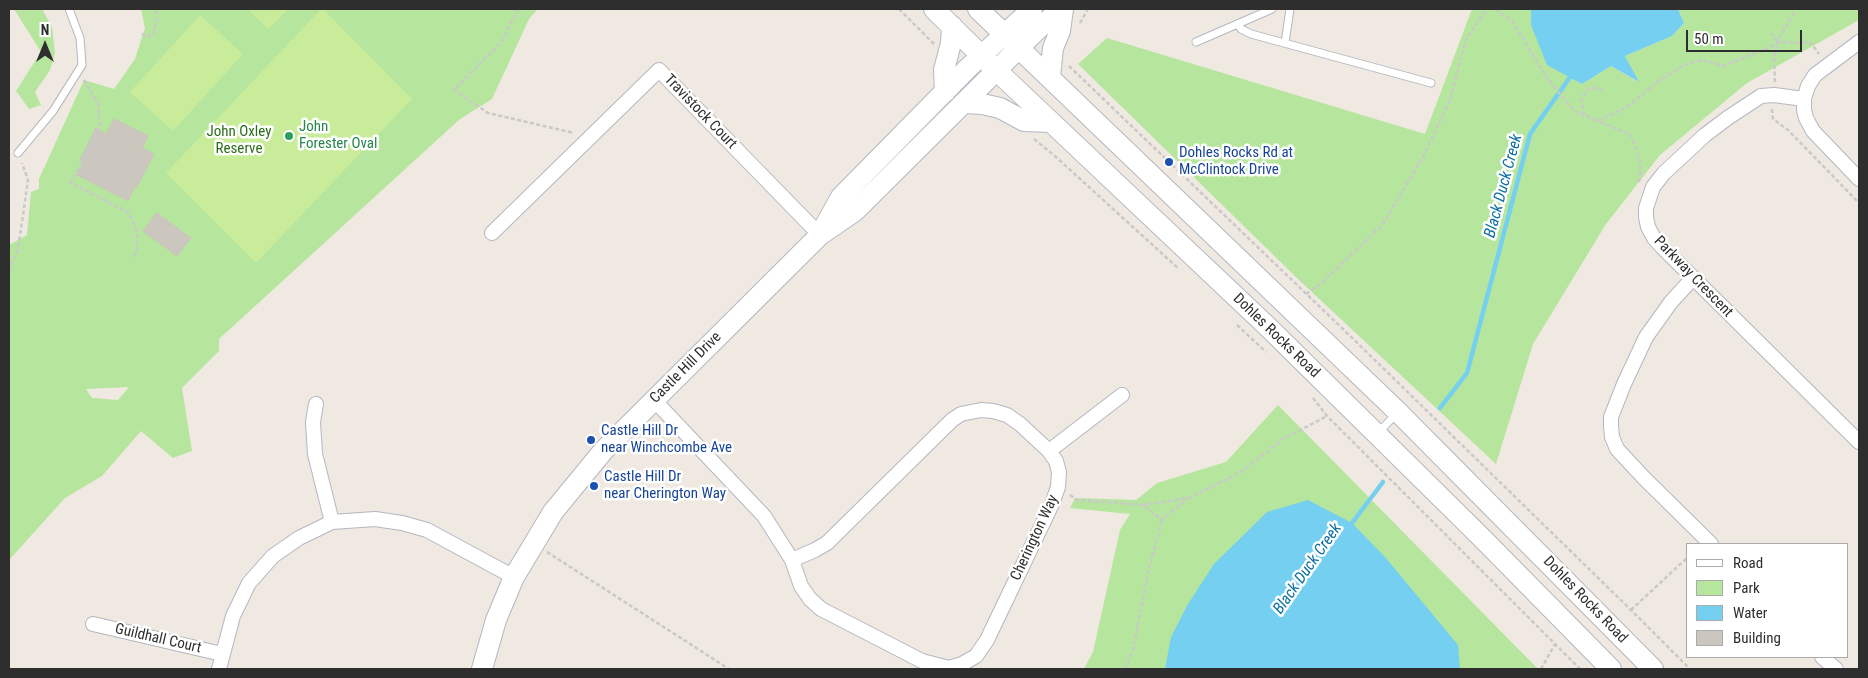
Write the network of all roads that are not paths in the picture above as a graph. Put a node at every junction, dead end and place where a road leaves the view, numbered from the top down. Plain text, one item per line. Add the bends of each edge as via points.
1 (70, 9) edge
2 (934, 9) edge
3 (978, 9) edge
4 (1032, 9) edge
5 (1062, 9) edge
6 (1272, 9) edge
7 (1290, 9) edge
8 (1238, 24) junction
9 (952, 26) junction
10 (1003, 34) junction
11 (1196, 42) dead end
12 (1859, 42) edge
13 (1285, 43) junction
14 (1019, 48) junction
15 (981, 55) junction
16 (996, 70) junction
17 (1050, 77) junction
18 (1431, 83) dead end
19 (945, 92) junction
20 (1804, 99) junction
21 (964, 103) junction
22 (1051, 122) junction
23 (18, 153) road end
24 (1859, 179) edge
25 (492, 233) dead end
26 (820, 235) junction
27 (1693, 278) junction
28 (1122, 395) dead end
29 (654, 400) junction
30 (316, 404) dead end
31 (1398, 412) junction
32 (1377, 434) junction
33 (1859, 442) edge
34 (1049, 451) junction
35 (332, 522) junction
36 (1710, 543) edge
37 (792, 560) junction
38 (514, 577) junction
39 (94, 624) dead end
40 (222, 654) junction
41 (1823, 658) edge
42 (219, 669) edge
43 (482, 669) edge
44 (1611, 669) edge
45 (1653, 669) edge
46 (1836, 669) edge

1 - 23 lane via 80,38 82,65 53,111
2 - 9 main road, Dohles Rocks Road
3 - 10 main road, Dohles Rocks Road
4 - 10 main road, Castle Hill Drive
5 - 14 main road, Castle Hill Drive
5 - 17 main road
6 - 8 lane
7 - 13 lane
8 - 11 lane
8 - 13 lane via 1251,34
9 - 15 main road, Dohles Rocks Road
9 - 19 main road via 944,70
10 - 14 main road, Dohles Rocks Road
10 - 15 main road, Castle Hill Drive
12 - 20 street via 1815,75
13 - 18 lane
14 - 16 main road, Castle Hill Drive
14 - 17 main road, Dohles Rocks Road
15 - 16 main road, Dohles Rocks Road
15 - 19 main road, Castle Hill Drive
16 - 21 main road, Castle Hill Drive
16 - 22 main road, Dohles Rocks Road
17 - 31 main road, Dohles Rocks Road
19 - 26 main road, Castle Hill Drive via 841,197
20 - 24 street via 1809,125
20 - 27 street, Parkway Crescent via 1761,96 1705,135 1653,187 1646,208 1648,228
21 - 22 main road via 1000,108 1024,121
21 - 26 main road, Castle Hill Drive via 855,211
22 - 32 main road, Dohles Rocks Road
25 - 26 street, Travistock Court via 659,70
26 - 29 main road, Castle Hill Drive
27 - 33 street, Parkway Crescent
27 - 36 street via 1646,337 1624,384 1611,426 1616,449
28 - 34 street
29 - 37 street, Cherington Way via 764,516
29 - 38 main road, Castle Hill Drive via 573,486 533,543
30 - 35 street via 313,422 315,454
31 - 32 lane
31 - 45 main road, Dohles Rocks Road
32 - 44 main road, Dohles Rocks Road
34 - 37 street, Cherington Way via 1007,415 981,410 961,414 827,543
34 - 37 street, Cherington Way via 1059,472 1052,504 987,640 976,656 962,664 950,668 922,661 822,609 801,586
35 - 38 street via 375,519 402,522 426,530
35 - 40 street via 299,538 273,556 249,583
38 - 43 main road, Castle Hill Drive via 496,620
39 - 40 street, Guildhall Court
40 - 42 street
41 - 46 street

